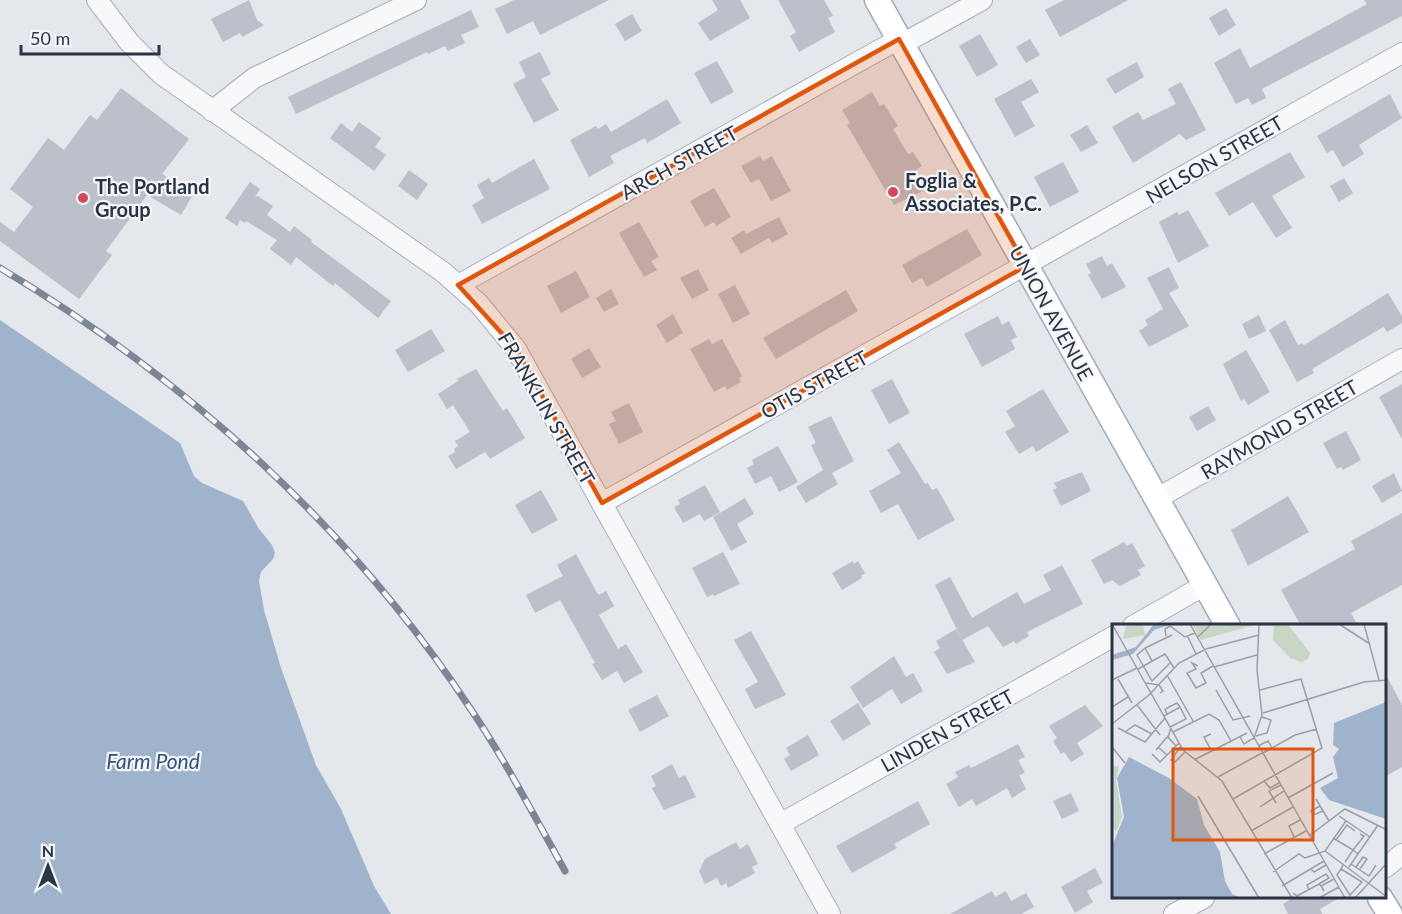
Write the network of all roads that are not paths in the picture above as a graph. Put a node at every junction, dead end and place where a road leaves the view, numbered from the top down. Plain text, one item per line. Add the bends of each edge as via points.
1 (97, 0) edge
2 (416, 0) edge
3 (877, 0) edge
4 (982, 0) edge
5 (901, 42) junction
6 (1402, 53) edge
7 (212, 111) junction
8 (1026, 266) junction
9 (458, 285) junction
10 (1402, 359) edge
11 (1156, 499) junction
12 (602, 502) junction
13 (1205, 585) junction
14 (1136, 624) edge
15 (1227, 624) edge
16 (1112, 637) edge
17 (780, 824) junction
18 (1402, 854) edge
19 (1387, 866) edge
20 (1200, 899) edge
21 (1381, 899) edge
22 (830, 914) edge
23 (1174, 914) edge
24 (1390, 914) edge

1 - 7 street, FRANKLIN STREET via 147,61
2 - 7 street via 254,78
3 - 5 main road, UNION AVENUE
4 - 5 street, ARCH STREET
5 - 8 main road, UNION AVENUE
5 - 9 street, ARCH STREET
6 - 8 street, NELSON STREET
7 - 9 street, FRANKLIN STREET
8 - 11 main road, UNION AVENUE
8 - 12 street, OTIS STREET
9 - 12 street, FRANKLIN STREET via 516,349
10 - 11 street, RAYMOND STREET
11 - 13 main road, UNION AVENUE
12 - 17 street, FRANKLIN STREET
13 - 14 street
13 - 15 main road, UNION AVENUE
16 - 17 street, LINDEN STREET
17 - 22 street, FRANKLIN STREET
18 - 19 street
20 - 23 street
21 - 24 main road

